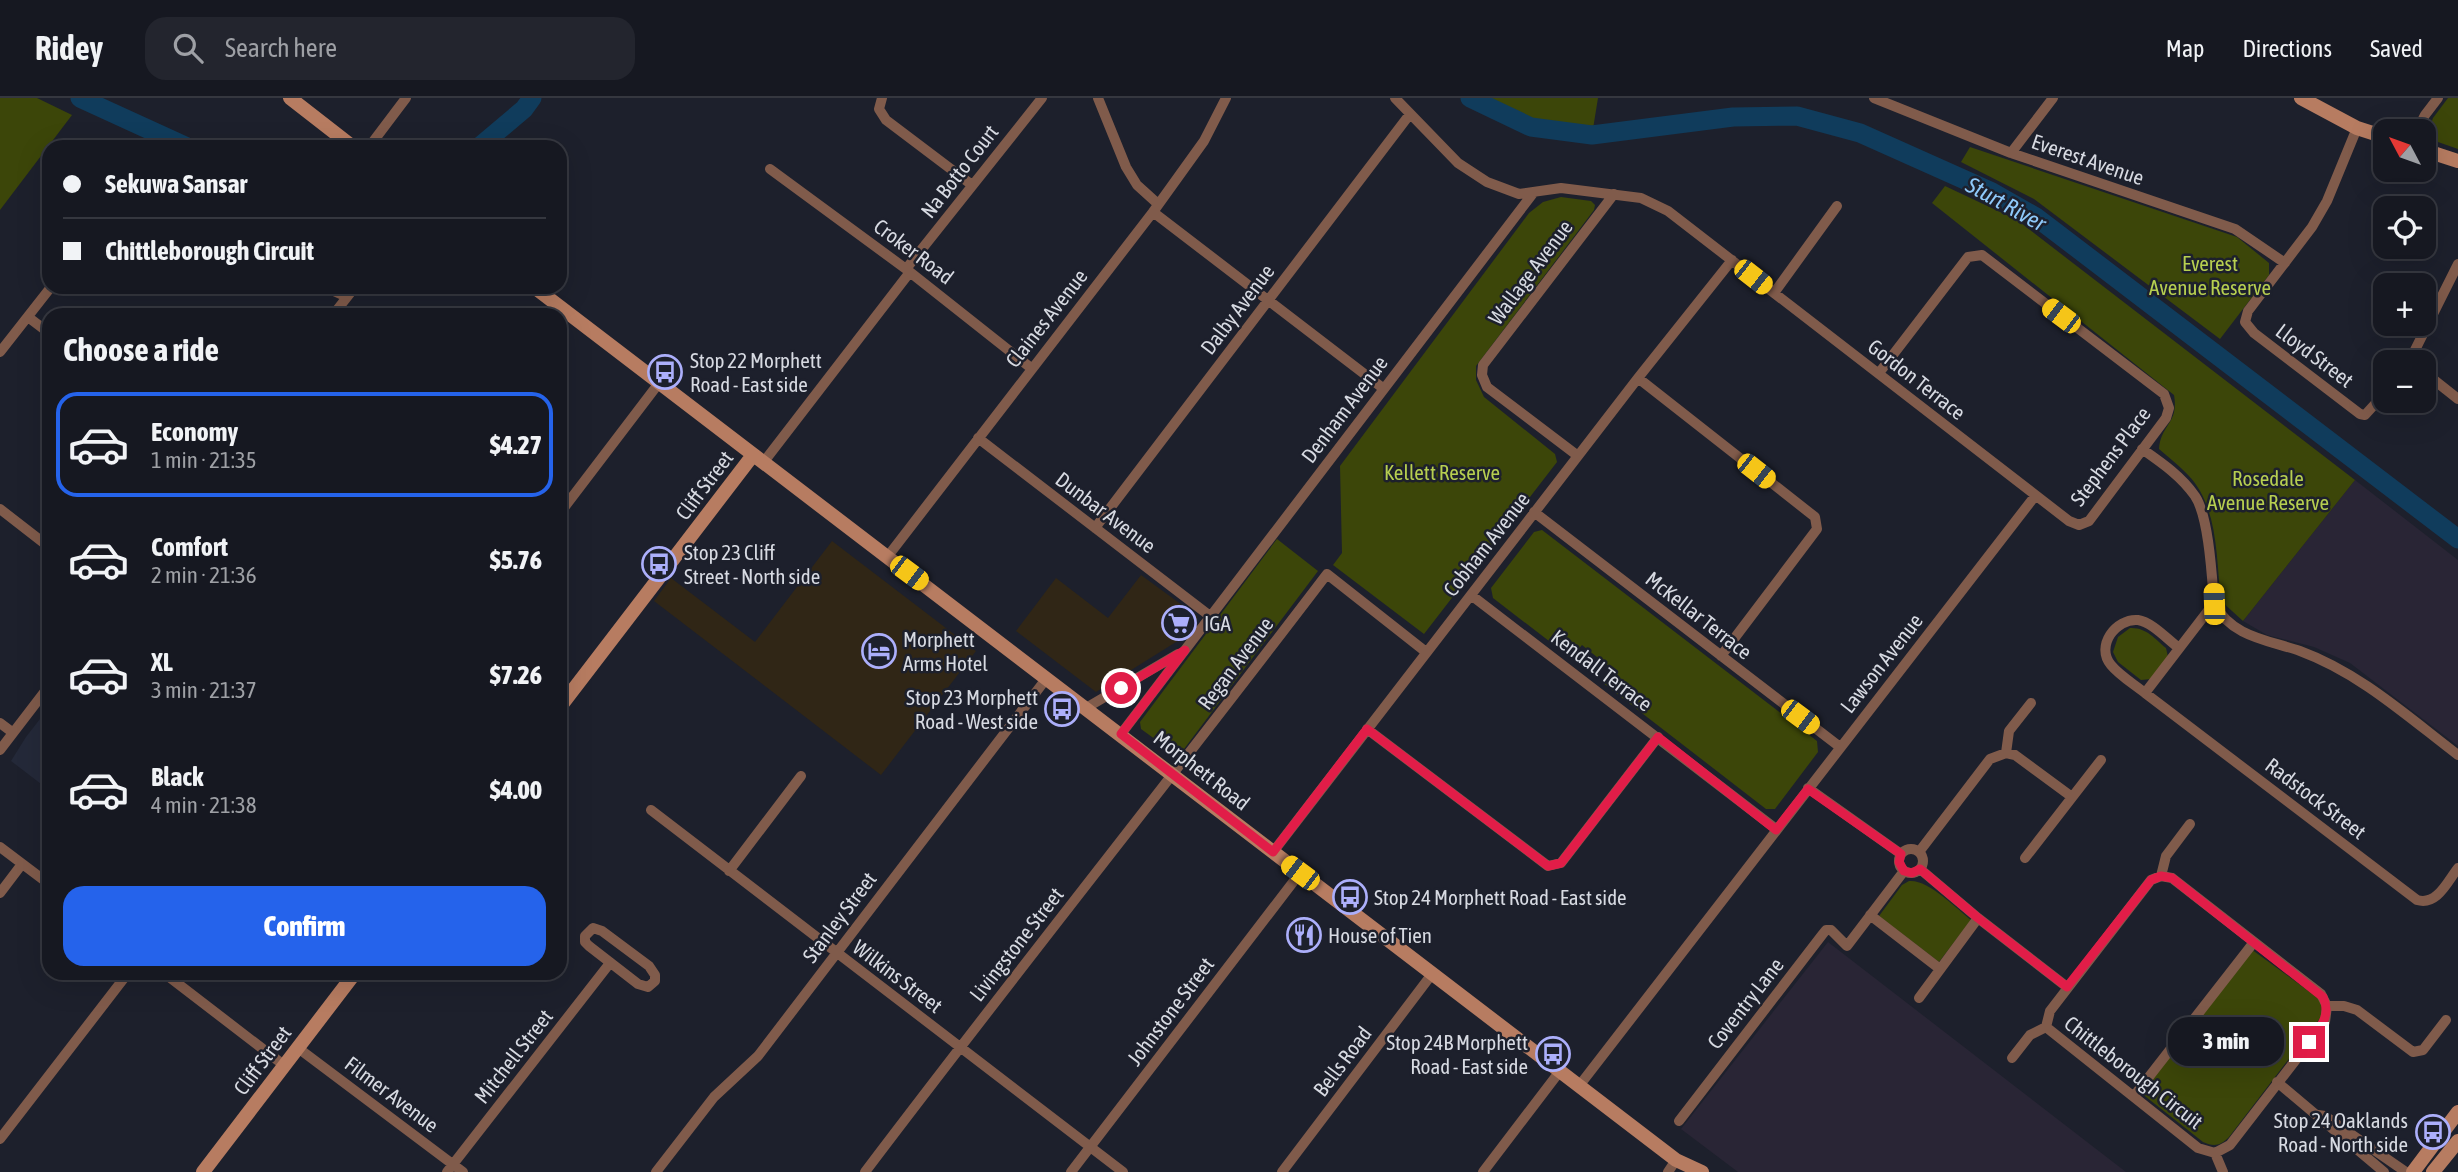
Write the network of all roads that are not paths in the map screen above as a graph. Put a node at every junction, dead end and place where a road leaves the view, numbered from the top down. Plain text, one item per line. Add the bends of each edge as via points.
1 (290, 98) edge
2 (406, 98) edge
3 (881, 98) edge
4 (1042, 98) edge
5 (1098, 98) edge
6 (1226, 98) edge
7 (1395, 98) edge
8 (1874, 98) edge
9 (2053, 98) edge
10 (2301, 98) edge
11 (2438, 98) edge
12 (1410, 114) junction
13 (2423, 119) edge
14 (2357, 128) junction
15 (2373, 133) edge
16 (344, 140) edge
17 (374, 140) edge
18 (2011, 153) junction
19 (2436, 154) edge
20 (2458, 161) edge
21 (770, 169) dead end
22 (972, 185) junction
23 (1534, 192) junction
24 (1614, 194) junction
25 (1837, 206) dead end
26 (1155, 208) junction
27 (1732, 260) junction
28 (2285, 263) junction
29 (2458, 264) edge
30 (908, 270) junction
31 (1774, 293) junction
32 (45, 294) edge
33 (340, 294) edge
34 (349, 294) edge
35 (543, 294) edge
36 (347, 297) junction
37 (1268, 300) junction
38 (338, 308) edge
39 (561, 308) edge
40 (567, 312) edge
41 (27, 317) junction
42 (42, 328) edge
43 (2416, 350) edge
44 (0, 352) edge
45 (1031, 368) junction
46 (1879, 373) junction
47 (1637, 378) junction
48 (2436, 382) edge
49 (659, 383) junction
50 (1384, 389) junction
51 (2458, 399) edge
52 (2373, 408) edge
53 (978, 438) junction
54 (2142, 449) junction
55 (1578, 456) junction
56 (758, 459) junction
57 (2035, 496) junction
58 (567, 504) edge
59 (0, 509) edge
60 (1534, 512) junction
61 (2080, 525) joint
62 (1095, 528) junction
63 (42, 542) edge
64 (888, 556) junction
65 (1471, 595) junction
66 (2214, 604) junction
67 (1210, 616) junction
68 (2179, 648) junction
69 (1185, 650) junction
70 (1426, 652) junction
71 (1721, 656) junction
72 (1046, 679) junction
73 (2145, 693) junction
74 (42, 697) edge
75 (567, 698) edge
76 (2031, 703) dead end
77 (1086, 708) junction
78 (0, 723) edge
79 (1367, 729) junction
80 (12, 732) junction
81 (1121, 734) junction
82 (1658, 737) junction
83 (1840, 747) junction
84 (0, 750) edge
85 (2006, 753) junction
86 (2458, 755) edge
87 (2101, 760) dead end
88 (1173, 775) junction
89 (801, 776) dead end
90 (1808, 789) junction
91 (2072, 797) junction
92 (651, 810) dead end
93 (2190, 824) dead end
94 (1776, 830) junction
95 (0, 847) edge
96 (1273, 852) junction
97 (1919, 852) junction
98 (1901, 854) junction
99 (2025, 858) dead end
100 (22, 864) junction
101 (2458, 868) edge
102 (1920, 869) junction
103 (729, 871) junction
104 (1904, 871) junction
105 (1300, 873) junction
106 (2161, 876) junction
107 (42, 879) edge
108 (0, 893) edge
109 (1870, 915) junction
110 (1978, 918) junction
111 (2254, 942) junction
112 (836, 953) junction
113 (610, 964) junction
114 (1940, 969) junction
115 (1432, 974) junction
116 (123, 980) edge
117 (173, 980) edge
118 (350, 980) edge
119 (2067, 987) junction
120 (1919, 998) dead end
121 (2327, 1006) junction
122 (2446, 1020) dead end
123 (2046, 1027) junction
124 (959, 1047) junction
125 (298, 1048) junction
126 (2012, 1058) dead end
127 (285, 1066) junction
128 (1560, 1071) junction
129 (2277, 1082) junction
130 (1579, 1086) junction
131 (2134, 1096) junction
132 (2458, 1112) edge
133 (2318, 1115) junction
134 (1679, 1121) dead end
135 (0, 1139) edge
136 (2458, 1141) edge
137 (1091, 1147) junction
138 (2215, 1153) junction
139 (450, 1168) edge
140 (1676, 1168) edge
141 (203, 1172) edge
142 (463, 1172) edge
143 (656, 1172) edge
144 (865, 1172) edge
145 (1071, 1172) edge
146 (1123, 1172) edge
147 (1282, 1172) edge
148 (1483, 1172) edge
149 (1702, 1172) edge
150 (2222, 1172) edge
151 (2384, 1172) edge
152 (2406, 1172) edge
153 (2413, 1172) edge
154 (2433, 1172) edge

1 - 16 main road
2 - 17 street
3 - 22 street via 879,109 886,120
4 - 22 street, Na Botto Court
5 - 26 street via 1126,167
6 - 26 street, Claines Avenue via 1204,141
7 - 12 street, Gordon Terrace
8 - 18 street, Everest Avenue
9 - 18 street
10 - 14 main road
11 - 13 street
12 - 23 street, Gordon Terrace via 1458,163 1487,182 1519,194
12 - 37 street, Dalby Avenue
14 - 15 main road
14 - 28 street via 2327,201
18 - 28 street, Everest Avenue via 2235,229
19 - 20 main road
21 - 30 street, Croker Road
22 - 30 street, Na Botto Court
23 - 24 street, Gordon Terrace via 1561,188
23 - 50 street, Denham Avenue
24 - 27 street, Gordon Terrace via 1641,198 1668,211
24 - 55 street, Wallage Avenue via 1483,365 1487,387
25 - 31 street
26 - 37 street
26 - 45 street, Claines Avenue
27 - 31 street, Gordon Terrace
27 - 47 street, Cobham Avenue
28 - 52 street, Lloyd Street via 2248,311 2248,328 2360,414
29 - 43 street
30 - 45 street, Croker Road
30 - 56 street, Na Botto Court
31 - 46 street, Gordon Terrace
32 - 41 street
33 - 36 street
34 - 36 street
35 - 39 main road, Morphett Road
36 - 38 street
37 - 50 street
37 - 62 street, Dalby Avenue
40 - 49 main road, Morphett Road
41 - 42 street
41 - 44 street
45 - 53 street, Claines Avenue
46 - 54 street, Stephens Place via 1968,257 1982,255 2164,394 2169,408 2166,418
46 - 57 street, Gordon Terrace
47 - 55 street, Cobham Avenue
47 - 71 street via 1815,517 1817,529
48 - 51 street
49 - 56 main road, Morphett Road
49 - 58 street
50 - 67 street, Denham Avenue
53 - 62 street, Dunbar Avenue
53 - 64 street, Claines Avenue
54 - 61 street, Stephens Place via 2089,521
54 - 66 street via 2175,472 2196,498 2204,516
55 - 60 street, Cobham Avenue
56 - 64 main road, Morphett Road
56 - 75 main road, Cliff Street
57 - 61 street, Gordon Terrace
57 - 83 street, Lawson Avenue
59 - 63 street
60 - 65 street, Cobham Avenue
60 - 71 street, McKellar Terrace
62 - 67 street, Dunbar Avenue
64 - 72 main road, Morphett Road
65 - 70 street, Cobham Avenue
65 - 82 street, Kendall Terrace
66 - 68 street
66 - 86 street via 2220,615 2249,636 2300,651 2351,674
67 - 69 street, Denham Avenue
68 - 73 street
68 - 73 street, Radstock Street via 2146,622 2123,622 2111,631 2105,652 2109,664
69 - 77 street, Denham Avenue
69 - 81 street, Denham Avenue
70 - 79 street, Cobham Avenue
70 - 88 street, Regan Avenue via 1327,574
71 - 83 street, McKellar Terrace
72 - 77 main road, Morphett Road
72 - 112 street, Stanley Street
73 - 101 street, Radstock Street via 2417,900 2434,900
74 - 80 street
76 - 85 street via 2009,731
77 - 81 main road, Morphett Road
78 - 80 street
79 - 82 street via 1548,866 1561,863
79 - 96 street, Cobham Avenue
80 - 84 street
81 - 88 main road, Morphett Road
82 - 94 street, Kendall Terrace
83 - 90 street, Lawson Avenue
85 - 91 street
85 - 97 street via 1990,759
87 - 91 street
88 - 96 main road, Morphett Road
88 - 124 street, Livingstone Street
89 - 103 street
90 - 94 street, Lawson Avenue
90 - 98 street
91 - 99 street
92 - 103 street, Wilkins Street
93 - 106 street, Chittleborough Circuit via 2166,856
94 - 130 street, Lawson Avenue
95 - 100 street
96 - 105 main road, Morphett Road
97 - 98 street via 1911,849
97 - 102 street via 1923,860
98 - 104 street
100 - 107 street
100 - 108 street
102 - 104 street
102 - 110 street
103 - 112 street, Wilkins Street
104 - 109 street
105 - 115 main road, Morphett Road
105 - 137 street, Johnstone Street
106 - 111 street via 2172,878
106 - 119 street, Chittleborough Circuit via 2151,880
109 - 114 street
109 - 134 street, Coventry Lane via 1847,946 1826,930
110 - 114 street
110 - 119 street
111 - 121 street via 2321,994
111 - 131 street
112 - 124 street, Wilkins Street
112 - 143 street, Stanley Street via 758,1056 714,1097
113 - 113 street via 585,942 593,928 649,966 655,981 643,987
113 - 139 street, Mitchell Street
114 - 120 street
115 - 128 main road, Morphett Road
115 - 147 street, Bells Road
116 - 135 street
117 - 127 street
118 - 125 main road, Cliff Street
119 - 123 street, Chittleborough Circuit via 2050,1011
121 - 122 street via 2357,1010 2413,1052 2423,1050
121 - 129 street, Chittleborough Circuit via 2325,1022
123 - 126 street, Chittleborough Circuit via 2029,1035
123 - 131 street, Chittleborough Circuit
124 - 137 street, Wilkins Street
124 - 144 street, Livingstone Street
125 - 127 main road, Cliff Street
125 - 139 street, Filmer Avenue
127 - 141 main road, Cliff Street
128 - 130 main road, Morphett Road
128 - 148 street
129 - 133 street
129 - 138 street, Chittleborough Circuit via 2230,1145
130 - 140 main road, Morphett Road
131 - 138 street, Chittleborough Circuit via 2199,1148
132 - 153 main road
133 - 151 street
133 - 152 street
136 - 154 main road
137 - 145 street, Johnstone Street
137 - 146 street, Wilkins Street
138 - 150 street
139 - 142 street, Filmer Avenue
140 - 149 main road, Morphett Road

